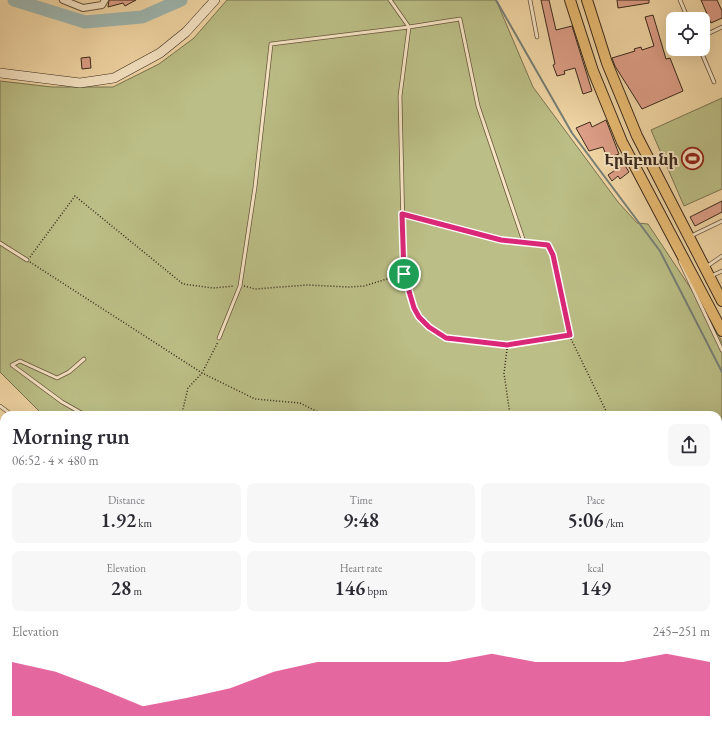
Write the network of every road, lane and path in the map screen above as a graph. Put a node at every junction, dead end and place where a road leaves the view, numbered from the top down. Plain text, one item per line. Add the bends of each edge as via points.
1 (63, 0) edge
2 (105, 0) edge
3 (215, 0) edge
4 (390, 0) edge
5 (530, 0) edge
6 (570, 0) edge
7 (587, 0) edge
8 (680, 0) edge
9 (685, 12) edge
10 (409, 27) junction
11 (722, 27) edge
12 (710, 33) edge
13 (537, 37) dead end
14 (703, 56) edge
15 (0, 73) edge
16 (714, 82) dead end
17 (402, 214) junction
18 (722, 221) edge
19 (688, 238) junction
20 (524, 242) junction
21 (0, 243) edge
22 (681, 254) junction
23 (722, 256) edge
24 (27, 260) junction
25 (722, 271) edge
26 (707, 273) junction
27 (404, 274) junction
28 (240, 286) junction
29 (722, 301) edge
30 (722, 331) edge
31 (570, 335) junction
32 (219, 338) joint
33 (507, 345) junction
34 (722, 350) edge
35 (84, 359) dead end
36 (202, 373) junction
37 (78, 411) edge
38 (184, 411) edge
39 (316, 411) edge
40 (509, 411) edge
41 (606, 411) edge

1 - 2 street via 83,8 102,4
3 - 15 main road via 186,32 160,53 114,78 80,83
4 - 10 lane
5 - 13 lane
6 - 22 main road via 593,71 622,142
7 - 19 main road via 608,63 637,136
8 - 9 lane
10 - 17 lane via 400,96
10 - 20 lane via 460,19 478,106
10 - 28 lane via 271,44 255,187
11 - 12 lane
14 - 16 lane
17 - 20 lane via 501,240
17 - 27 lane
18 - 19 lane
19 - 26 main road
20 - 31 lane via 548,245 551,250
21 - 24 lane
22 - 30 main road
22 - 34 lane via 677,256
23 - 26 lane
24 - 28 path via 75,196 183,284 213,288
24 - 36 path
25 - 26 lane
26 - 29 main road
27 - 28 path via 364,286
27 - 33 path via 414,308 429,327 446,338
28 - 32 lane
31 - 33 lane
31 - 41 path
32 - 36 path
33 - 40 path via 504,373
35 - 37 lane via 57,378 20,361 12,365
36 - 38 path via 188,388
36 - 39 path via 256,399 300,403

